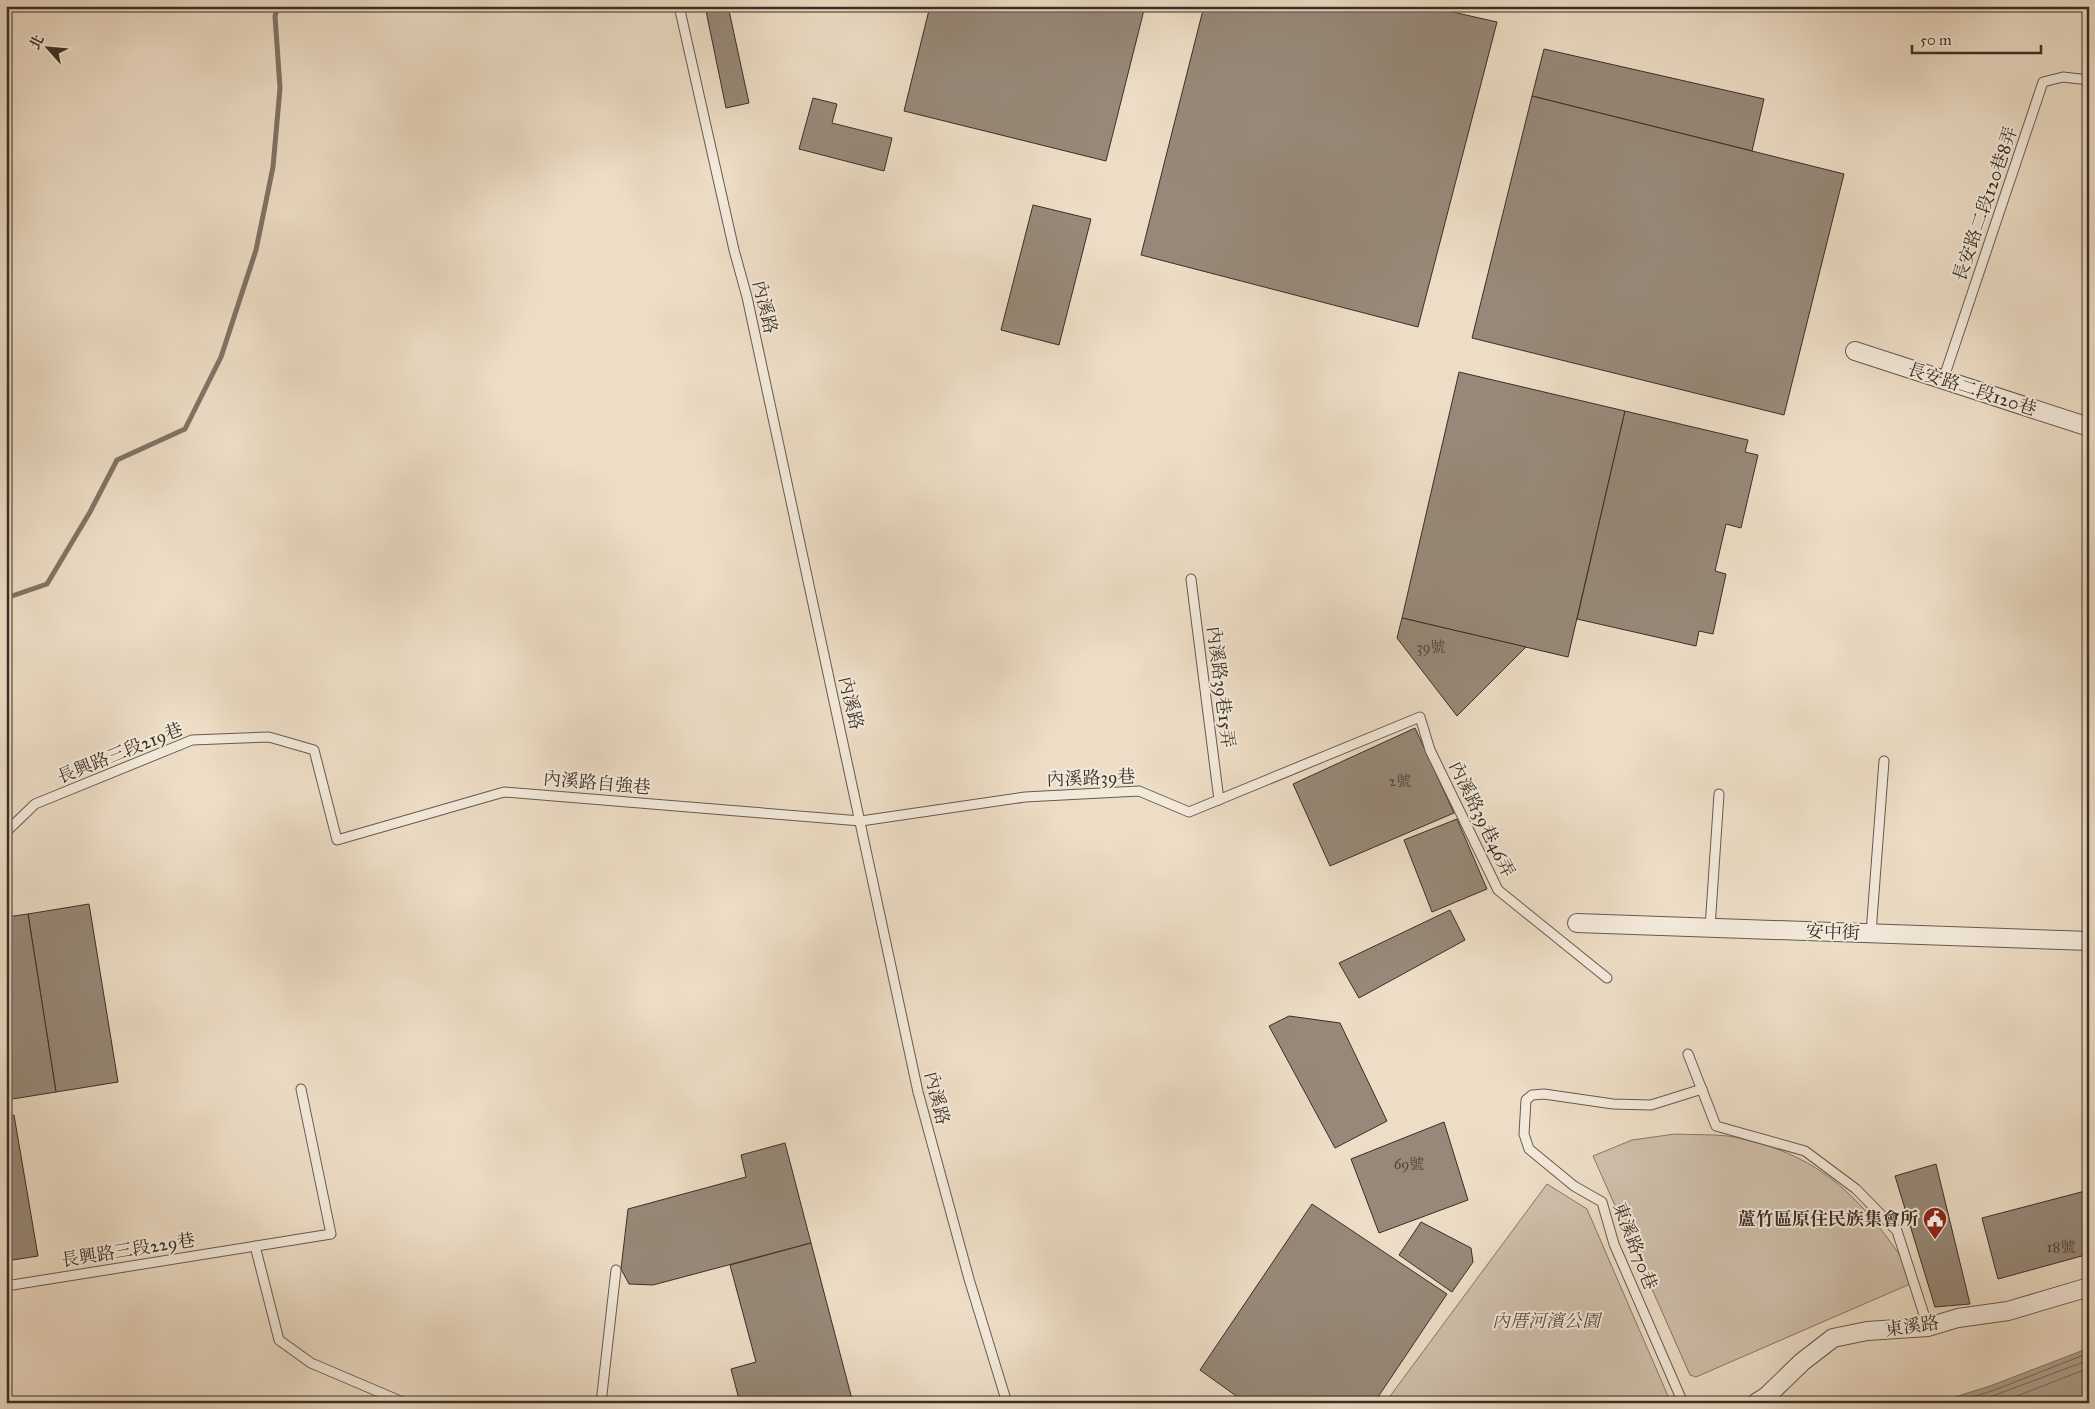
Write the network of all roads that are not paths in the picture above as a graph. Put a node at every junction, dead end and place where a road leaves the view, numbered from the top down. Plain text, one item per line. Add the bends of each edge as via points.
1 (679, 6) edge
2 (2089, 80) edge
3 (1855, 351) dead end
4 (1943, 380) junction
5 (2089, 427) edge
6 (1191, 579) dead end
7 (1420, 716) joint
8 (1884, 761) dead end
9 (1719, 794) dead end
10 (1220, 800) junction
11 (861, 821) junction
12 (6, 832) edge
13 (337, 840) joint
14 (1577, 923) dead end
15 (1710, 928) junction
16 (1871, 933) junction
17 (2089, 941) edge
18 (1607, 978) dead end
19 (1688, 1054) dead end
20 (301, 1089) dead end
21 (1702, 1089) junction
22 (255, 1246) junction
23 (616, 1270) dead end
24 (6, 1286) edge
25 (2089, 1287) edge
26 (1928, 1327) junction
27 (405, 1403) edge
28 (601, 1403) edge
29 (1006, 1403) edge
30 (1683, 1403) edge
31 (1756, 1403) edge

1 - 11 lane, 內溪路 via 747,297
2 - 4 lane, 長安路二段120巷8弄 via 2063,77 2043,82
3 - 4 street, 長安路二段120巷
4 - 5 street, 長安路二段120巷
6 - 10 lane, 內溪路39巷15弄
7 - 10 lane, 內溪路39巷
7 - 18 lane, 內溪路39巷46弄 via 1430,750 1498,890
8 - 16 lane
9 - 15 lane
10 - 11 lane, 內溪路39巷 via 1189,812 1139,791 1025,797
11 - 13 lane, 內溪路自強巷 via 504,792
11 - 29 lane, 內溪路 via 918,1092
12 - 13 lane, 長興路三段219巷 via 35,804 192,740 269,737 314,750
14 - 15 street, 安中街
15 - 16 street, 安中街
16 - 17 street, 安中街
19 - 21 lane
20 - 22 lane, 長興路三段229巷 via 330,1234
21 - 26 lane via 1716,1126 1805,1151 1856,1190 1897,1231
21 - 30 lane, 東溪路70巷 via 1652,1105 1613,1104 1544,1094 1532,1095 1526,1100 1524,1134 1529,1149 1574,1186 1602,1202 1614,1244
22 - 24 lane, 長興路三段229巷
22 - 27 lane via 279,1340 311,1363
23 - 28 lane
25 - 26 street, 東溪路 via 2008,1311 1958,1318
26 - 31 street, 東溪路 via 1866,1331 1833,1338

